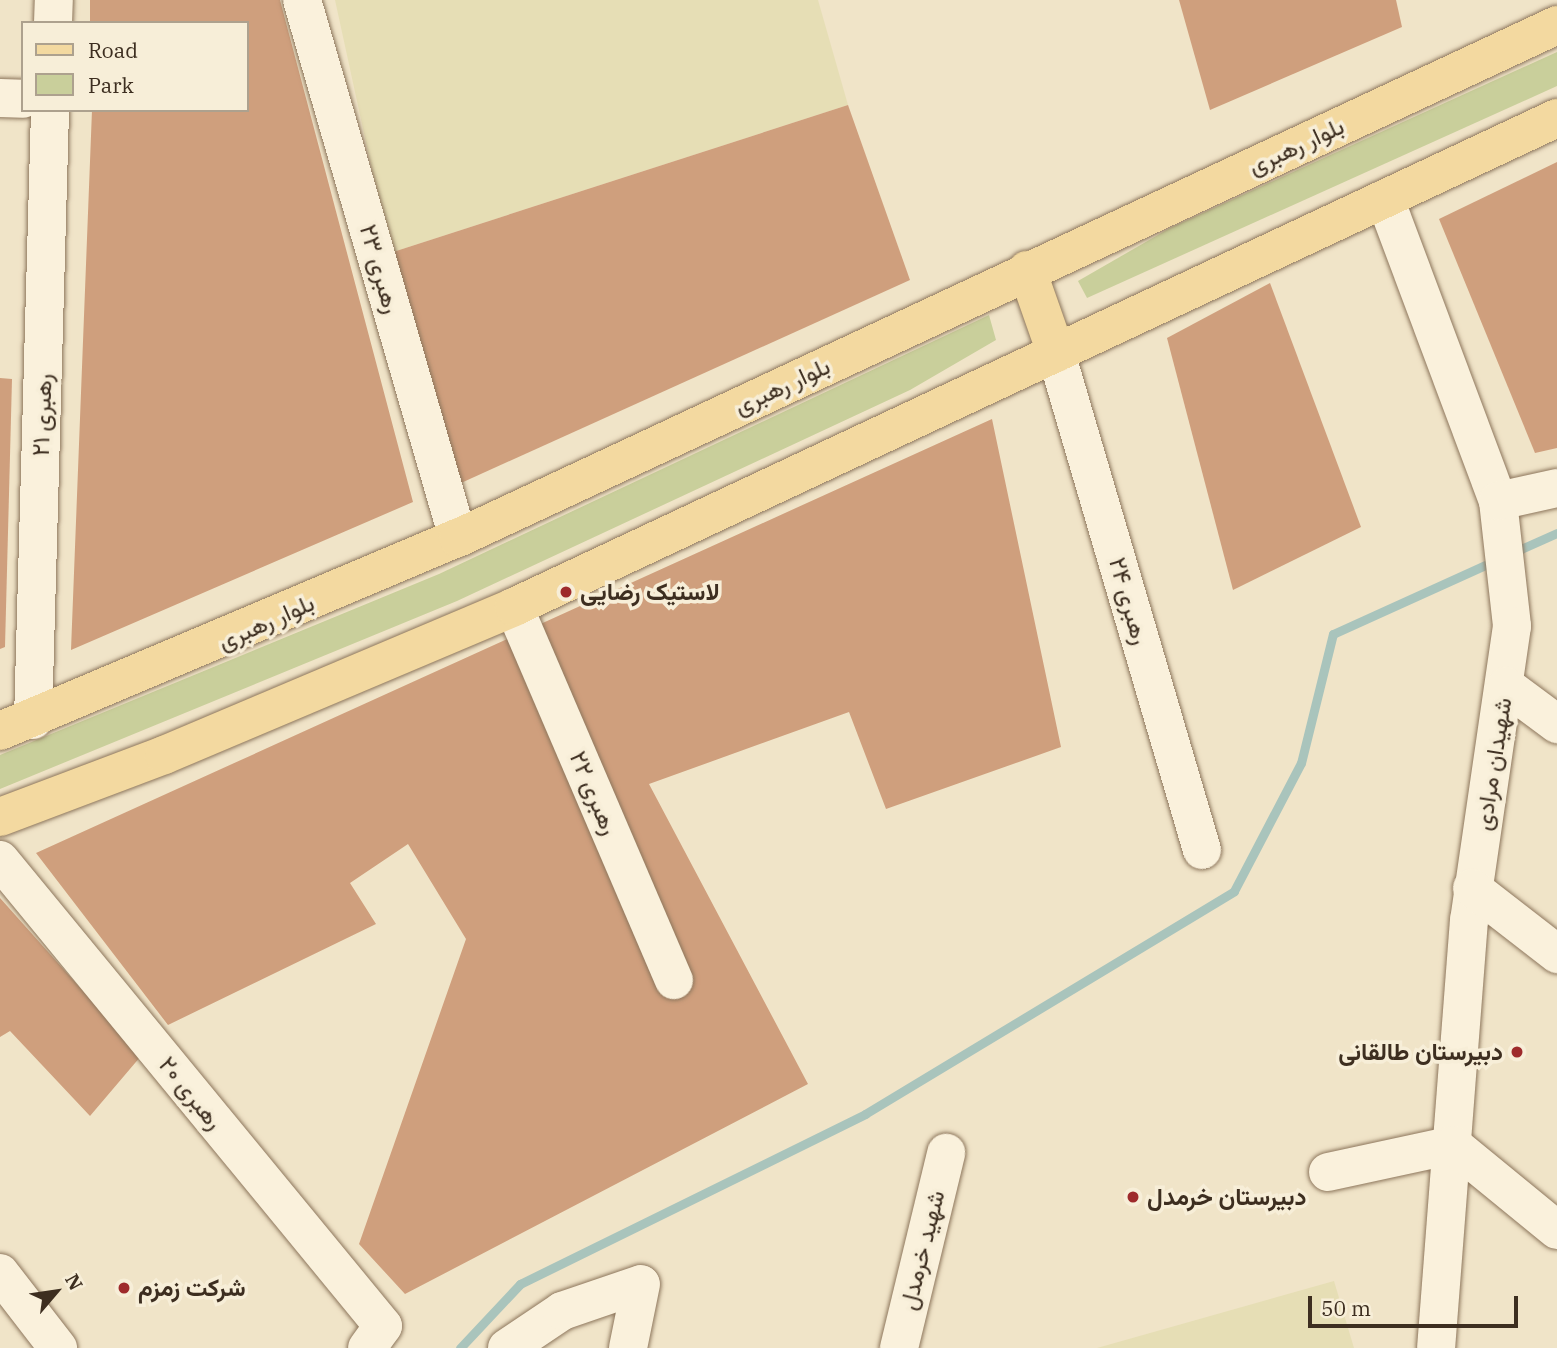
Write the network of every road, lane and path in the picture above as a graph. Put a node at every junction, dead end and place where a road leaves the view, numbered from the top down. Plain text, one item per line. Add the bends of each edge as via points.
1 (54, 0) edge
2 (302, 0) edge
3 (53, 21) edge
4 (1557, 25) edge
5 (0, 98) edge
6 (21, 99) edge
7 (50, 112) edge
8 (1557, 118) edge
9 (1385, 199) junction
10 (1027, 270) junction
11 (1056, 353) junction
12 (1553, 495) edge
13 (1498, 501) junction
14 (458, 538) junction
15 (514, 607) junction
16 (1506, 686) junction
17 (1557, 724) edge
18 (17, 725) edge
19 (0, 817) edge
20 (1202, 850) dead end
21 (0, 860) edge
22 (1472, 888) junction
23 (1557, 954) edge
24 (674, 980) dead end
25 (1453, 1145) junction
26 (946, 1153) dead end
27 (1328, 1171) dead end
28 (1551, 1213) edge
29 (0, 1273) edge
30 (375, 1337) edge
31 (58, 1348) edge
32 (507, 1348) edge
33 (628, 1348) edge
34 (899, 1348) edge
35 (1436, 1348) edge

1 - 3 street
2 - 14 street, رهبری ۲۳
4 - 10 main road, بلوار رهبری
5 - 6 street
7 - 18 street, رهبری ۲۱
8 - 9 main road
9 - 11 main road
9 - 13 street, شهیدان مرادی
10 - 11 main road
10 - 14 main road, بلوار رهبری
11 - 15 main road
11 - 20 street, رهبری ۲۴
12 - 13 street
13 - 16 street, شهیدان مرادی via 1512,626
14 - 18 main road, بلوار رهبری
15 - 19 main road via 164,755
15 - 24 street, رهبری ۲۲
16 - 17 street
16 - 22 street, شهیدان مرادی
21 - 30 street, رهبری ۲۰
22 - 23 street
22 - 25 street, شهیدان مرادی
25 - 27 street
25 - 28 street
25 - 35 street, شهیدان مرادی
26 - 34 street, شهید خرمدل
29 - 31 street
32 - 33 street via 562,1311 641,1284

